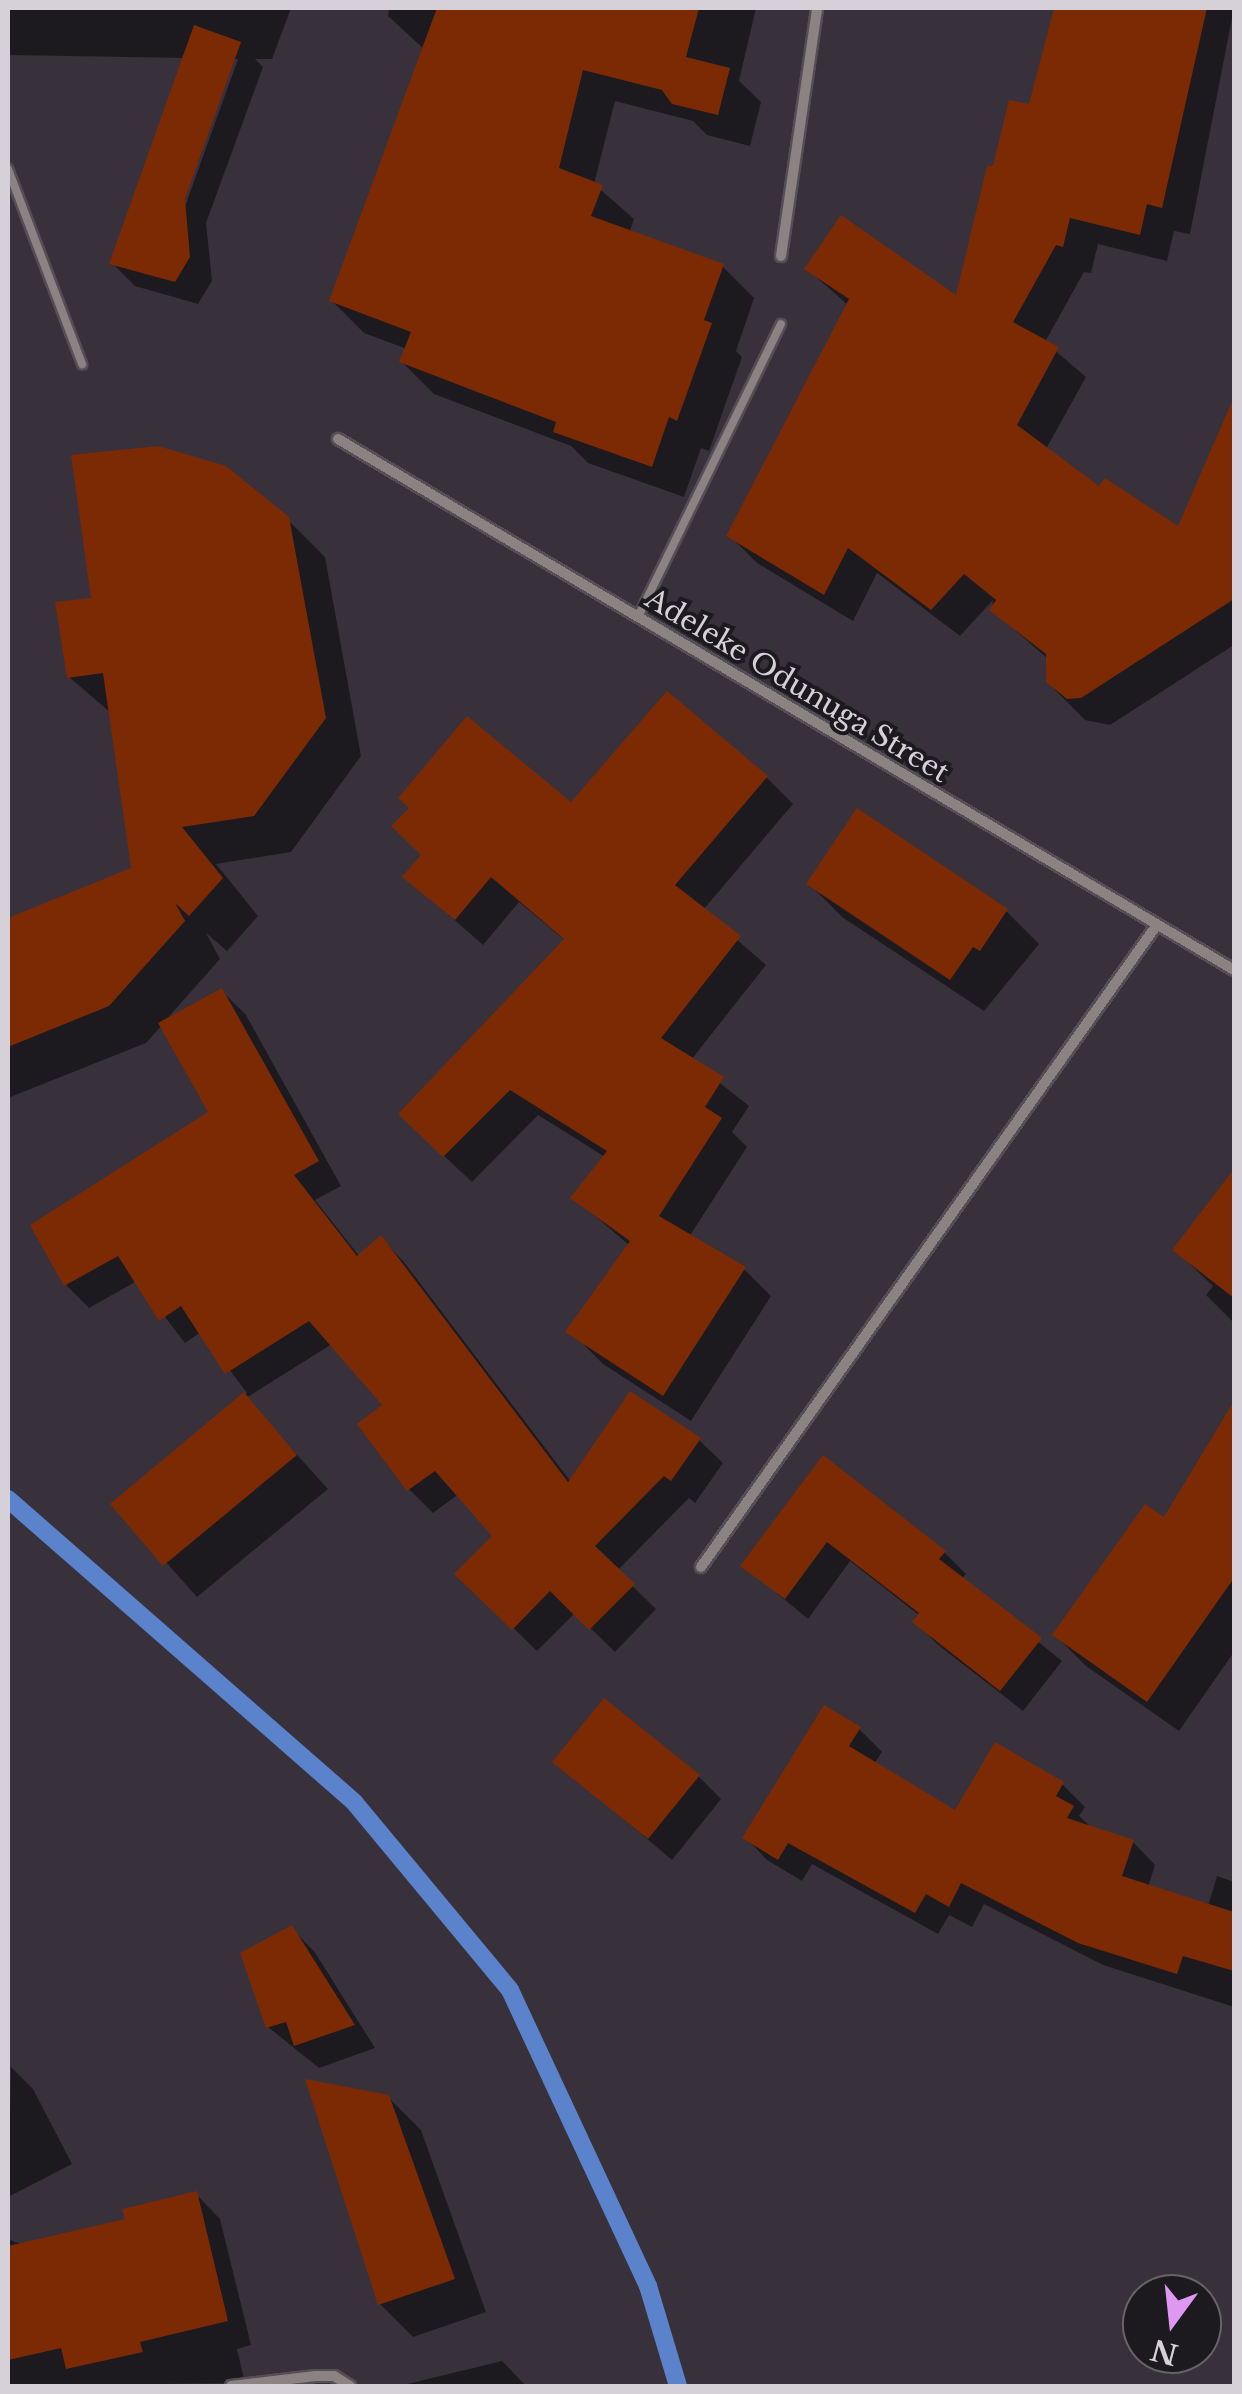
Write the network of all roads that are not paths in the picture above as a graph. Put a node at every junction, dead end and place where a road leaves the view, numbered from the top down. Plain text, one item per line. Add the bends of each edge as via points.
1 (817, 8) edge
2 (8, 169) edge
3 (780, 256) dead end
4 (780, 324) dead end
5 (82, 364) dead end
6 (338, 438) dead end
7 (638, 617) junction
8 (1156, 926) junction
9 (1234, 970) edge
10 (701, 1567) dead end
11 (231, 2386) edge
12 (350, 2386) edge

1 - 3 street
2 - 5 lane
4 - 7 lane
6 - 7 street, Adeleke Odunuga Street
7 - 8 street, Adeleke Odunuga Street
8 - 9 street, Adeleke Odunuga Street
8 - 10 street
11 - 12 street via 314,2376 334,2376

